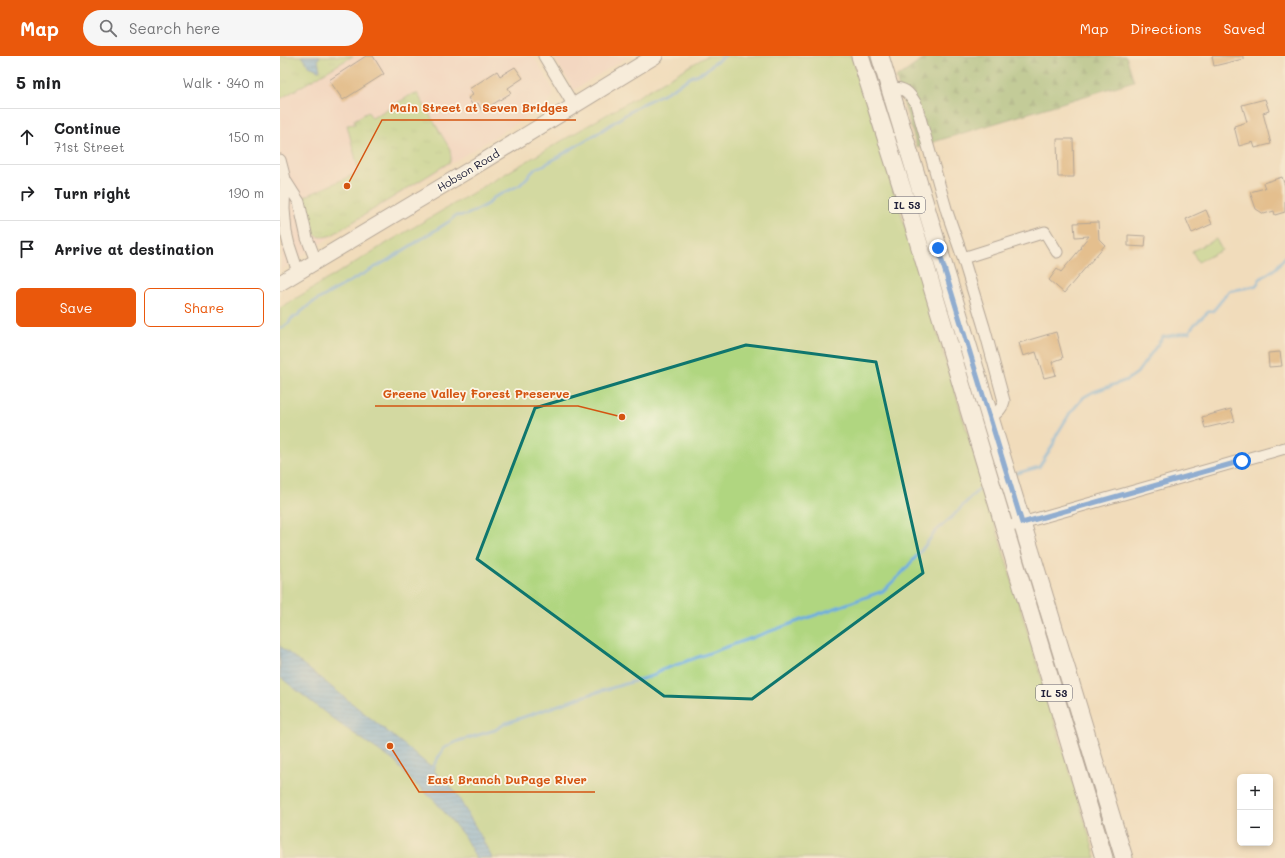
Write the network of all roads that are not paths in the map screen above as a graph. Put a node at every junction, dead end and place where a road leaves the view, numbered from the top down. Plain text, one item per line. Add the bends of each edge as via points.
1 (544, 56) edge
2 (655, 56) edge
3 (860, 56) edge
4 (880, 56) edge
5 (890, 88) junction
6 (574, 106) junction
7 (280, 160) edge
8 (285, 179) junction
9 (1057, 252) dead end
10 (963, 258) junction
11 (316, 261) junction
12 (298, 272) junction
13 (280, 283) edge
14 (990, 418) junction
15 (1285, 448) edge
16 (1022, 523) junction
17 (1004, 528) junction
18 (1104, 858) edge
19 (1124, 858) edge

1 - 6 street
2 - 6 main road, Hobson Road
3 - 17 main road, IL 53
4 - 5 main road, IL 53
5 - 10 street via 903,89 916,104
5 - 14 main road, IL 53
6 - 11 main road, Hobson Road
7 - 8 street
8 - 11 street via 299,202 307,238
8 - 12 street via 286,232
9 - 10 street via 1045,232
10 - 14 street via 1004,400 1002,406
11 - 12 main road, Hobson Road
12 - 13 main road, Hobson Road
14 - 16 main road, IL 53
15 - 16 street
16 - 17 street
16 - 19 main road, IL 53
17 - 18 main road, IL 53

